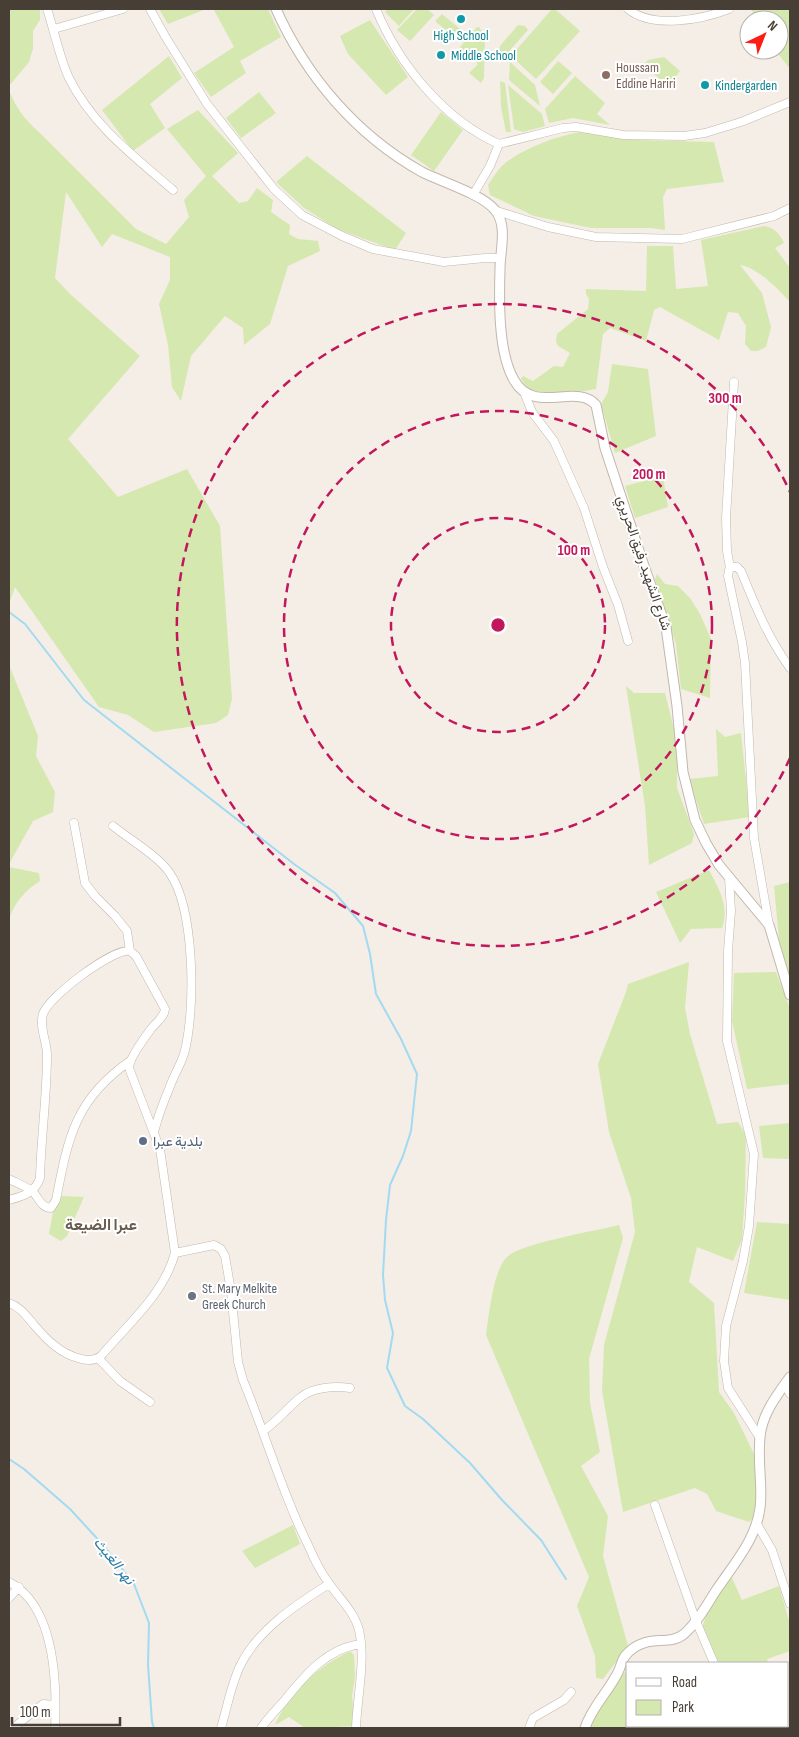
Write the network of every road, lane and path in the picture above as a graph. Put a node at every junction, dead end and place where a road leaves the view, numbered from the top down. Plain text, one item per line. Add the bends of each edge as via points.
1 (47, 9) edge
2 (123, 9) edge
3 (150, 9) edge
4 (276, 9) edge
5 (376, 9) edge
6 (628, 9) edge
7 (729, 9) edge
8 (54, 29) junction
9 (790, 102) edge
10 (499, 144) junction
11 (173, 190) dead end
12 (473, 195) junction
13 (790, 208) edge
14 (496, 211) junction
15 (500, 258) junction
16 (734, 382) dead end
17 (524, 392) junction
18 (730, 568) junction
19 (628, 641) dead end
20 (790, 668) edge
21 (74, 823) dead end
22 (113, 826) dead end
23 (729, 877) junction
24 (769, 925) junction
25 (130, 952) junction
26 (790, 995) edge
27 (130, 1061) junction
28 (154, 1132) junction
29 (9, 1179) edge
30 (32, 1191) junction
31 (9, 1200) edge
32 (175, 1253) junction
33 (9, 1303) edge
34 (98, 1358) junction
35 (788, 1380) edge
36 (350, 1388) dead end
37 (790, 1394) edge
38 (150, 1402) dead end
39 (263, 1431) junction
40 (760, 1438) junction
41 (655, 1505) dead end
42 (757, 1524) junction
43 (9, 1582) edge
44 (329, 1584) junction
45 (19, 1587) junction
46 (9, 1598) edge
47 (790, 1604) edge
48 (696, 1621) junction
49 (361, 1644) junction
50 (714, 1662) edge
51 (571, 1692) dead end
52 (55, 1705) junction
53 (13, 1728) edge
54 (55, 1728) edge
55 (221, 1728) edge
56 (261, 1728) edge
57 (356, 1728) edge
58 (529, 1728) edge
59 (585, 1728) edge

1 - 8 street
2 - 8 street
3 - 15 street via 207,104 274,189 302,214 342,236 389,252 444,262
4 - 12 street via 310,71 356,122 407,163
5 - 10 street via 396,50 416,78 461,120
6 - 7 street via 647,18 674,20 697,19
8 - 11 street via 68,76 79,95 115,140
9 - 10 street via 705,133 684,136 623,134 576,127
10 - 12 street
12 - 14 street
13 - 14 street via 765,219 682,239 596,237
14 - 15 street via 502,224
15 - 17 street via 504,349 514,380
16 - 18 street via 726,518
17 - 19 street via 532,412 554,441 580,499
17 - 23 street, شارع الشهيد رفيق الحريري via 540,398 586,398 596,405 605,448 668,635 690,803 706,843
18 - 20 street via 737,567 741,571 762,622
18 - 24 street via 728,576 745,663 754,838
21 - 25 street via 85,883 127,931
22 - 28 street via 169,872 182,898 188,924 191,979 185,1046
23 - 24 street, شارع الشهيد رفيق الحريري
23 - 40 street via 727,1041 754,1154 749,1226 726,1326 724,1361 728,1388
24 - 26 street, شارع الشهيد رفيق الحريري
25 - 27 street via 136,956 165,1012
25 - 30 street via 122,951 103,961 53,998 43,1014 46,1084 40,1178
27 - 28 street via 131,1074
27 - 30 street via 114,1072 81,1112 51,1208 42,1205
28 - 32 street via 166,1180
29 - 30 street
30 - 31 street
32 - 34 street via 168,1273 152,1297
32 - 39 street via 211,1245 224,1253 238,1362
33 - 34 street via 22,1310 59,1349 84,1360
34 - 38 street via 120,1381
35 - 37 street
35 - 40 street via 767,1412
36 - 39 street via 330,1388 306,1394
39 - 44 street via 299,1528
40 - 42 street via 762,1495
41 - 48 street
42 - 47 street via 772,1550
42 - 48 street
43 - 45 street
44 - 49 street via 354,1618
44 - 55 street via 286,1612 245,1657
45 - 46 street
45 - 52 street via 34,1605 51,1650
48 - 50 street
48 - 59 street via 678,1638 652,1640 630,1650
49 - 56 street via 340,1650 309,1671
49 - 57 street
51 - 58 street via 564,1700 533,1718
52 - 53 street via 43,1704
52 - 54 street

